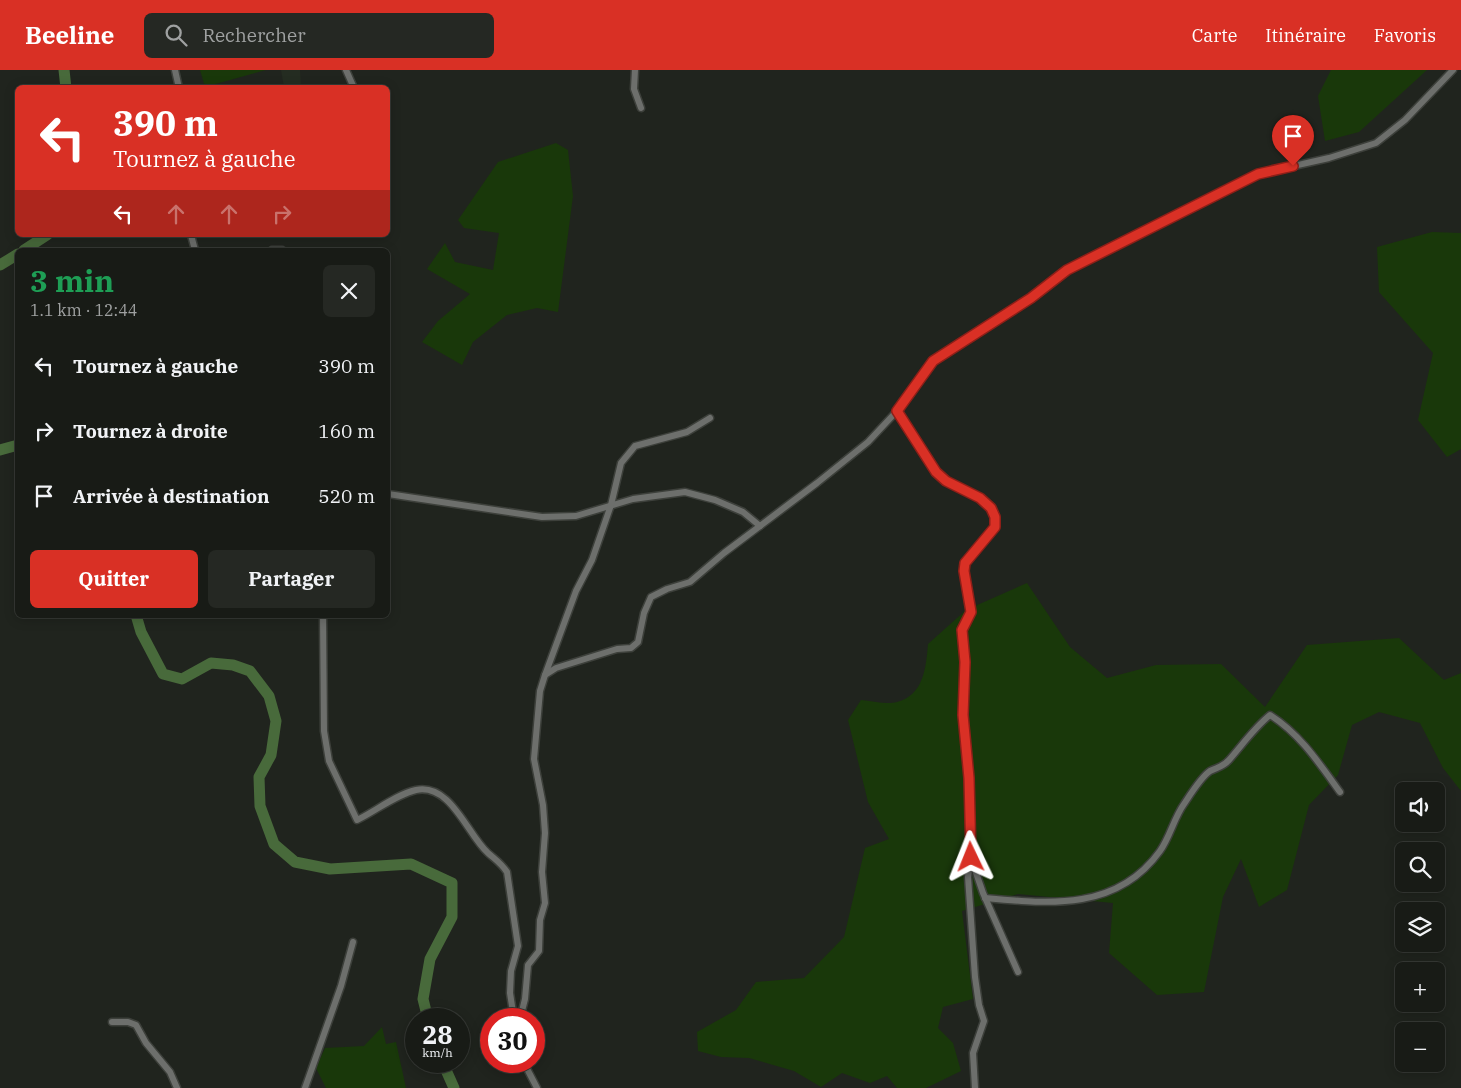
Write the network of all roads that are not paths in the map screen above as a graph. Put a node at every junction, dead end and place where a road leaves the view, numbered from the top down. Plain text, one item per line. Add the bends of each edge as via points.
1 (175, 70) edge
2 (346, 70) edge
3 (635, 70) edge
4 (1453, 70) edge
5 (178, 85) edge
6 (353, 85) edge
7 (641, 108) dead end
8 (897, 411) junction
9 (710, 418) dead end
10 (390, 494) edge
11 (611, 505) junction
12 (760, 526) junction
13 (323, 618) edge
14 (545, 675) junction
15 (1340, 792) dead end
16 (971, 857) junction
17 (985, 898) junction
18 (353, 942) dead end
19 (1018, 972) dead end
20 (512, 1008) edge
21 (523, 1008) edge
22 (112, 1022) dead end
23 (529, 1073) edge
24 (177, 1088) edge
25 (305, 1088) edge
26 (537, 1088) edge
27 (975, 1088) edge

1 - 5 street
2 - 6 street
3 - 7 street via 634,89
4 - 8 street via 1405,120 1376,143 1329,158 1258,174 1067,270 1031,298 933,361
8 - 12 street via 868,442
8 - 16 street via 936,472 946,481 980,498 995,517 995,527 965,563 964,571 971,612 962,630
9 - 11 street via 687,432 635,446 621,464
10 - 11 street via 542,517 576,516
11 - 12 street via 685,492 743,512
11 - 14 street
12 - 14 street via 690,582 651,598 638,642 631,648 556,668
13 - 20 street via 324,731 329,761 357,820 399,797 427,789 445,799 488,853 501,862 509,881 518,946 511,971
14 - 21 street via 540,692 534,759 543,814 545,903 540,920 539,950 528,965
15 - 17 street via 1308,748 1286,725 1270,715 1222,768 1209,772 1183,805 1160,851 1126,884 1096,897 1044,904
16 - 17 street
16 - 27 street via 968,877 975,977 978,1005 984,1021 973,1053
17 - 19 street
18 - 25 street
22 - 24 street via 136,1025 170,1072
23 - 26 street

